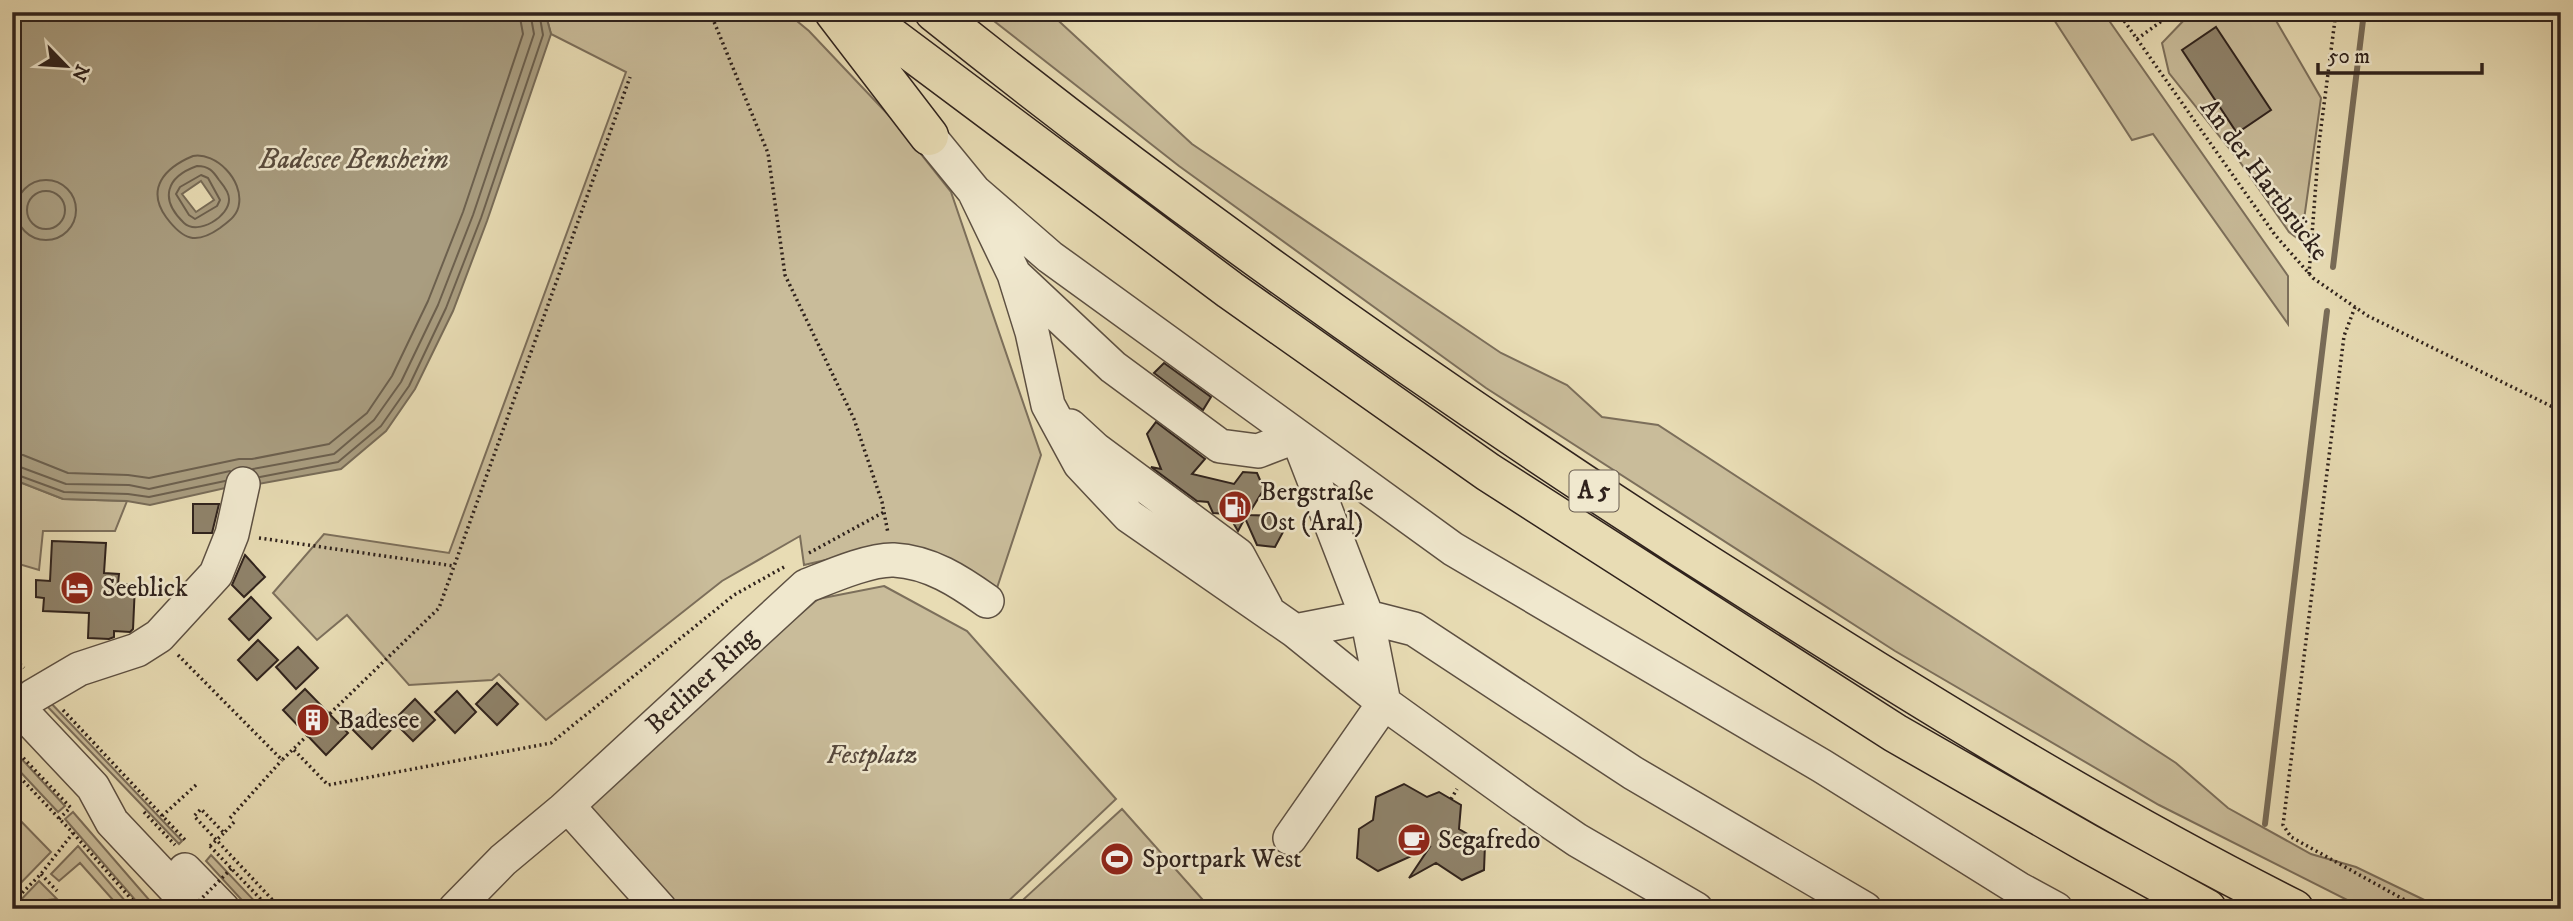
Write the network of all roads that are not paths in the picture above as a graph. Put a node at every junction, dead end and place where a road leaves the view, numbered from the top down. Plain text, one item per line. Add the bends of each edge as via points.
1 (834, 12) edge
2 (858, 12) edge
3 (934, 12) edge
4 (929, 136) joint
5 (974, 191) junction
6 (1014, 274) junction
7 (1297, 436) junction
8 (243, 484) dead end
9 (987, 601) dead end
10 (1367, 617) junction
11 (1282, 622) junction
12 (25, 699) edge
13 (1384, 703) junction
14 (82, 797) junction
15 (564, 808) junction
16 (1290, 838) dead end
17 (192, 909) edge
18 (223, 909) edge
19 (455, 909) edge
20 (660, 909) edge
21 (1696, 909) edge
22 (1865, 909) edge
23 (2056, 909) edge
24 (2207, 909) edge
25 (2294, 909) edge

1 - 4 highway
2 - 24 highway, A 5 via 1230,290 1488,472 1895,733
3 - 25 highway, A 5 via 1254,256 1504,433 1908,691 2101,806
4 - 5 street
5 - 6 street
5 - 7 street via 1050,257
6 - 7 street via 1113,367 1220,446 1258,451
6 - 11 street via 1048,405 1080,464 1129,516
7 - 10 street
7 - 23 street via 1453,550
8 - 12 street via 232,534 216,574 159,636 137,650 79,668
9 - 15 street, Berliner Ring via 936,569 893,560 850,569 806,586
10 - 11 street
10 - 13 street
10 - 22 street via 1414,629 1633,773
11 - 13 street
12 - 14 street
13 - 16 street
13 - 21 street via 1577,840
14 - 17 street via 112,822
14 - 18 street via 125,808
15 - 19 street, Berliner Ring
15 - 20 street via 575,814

